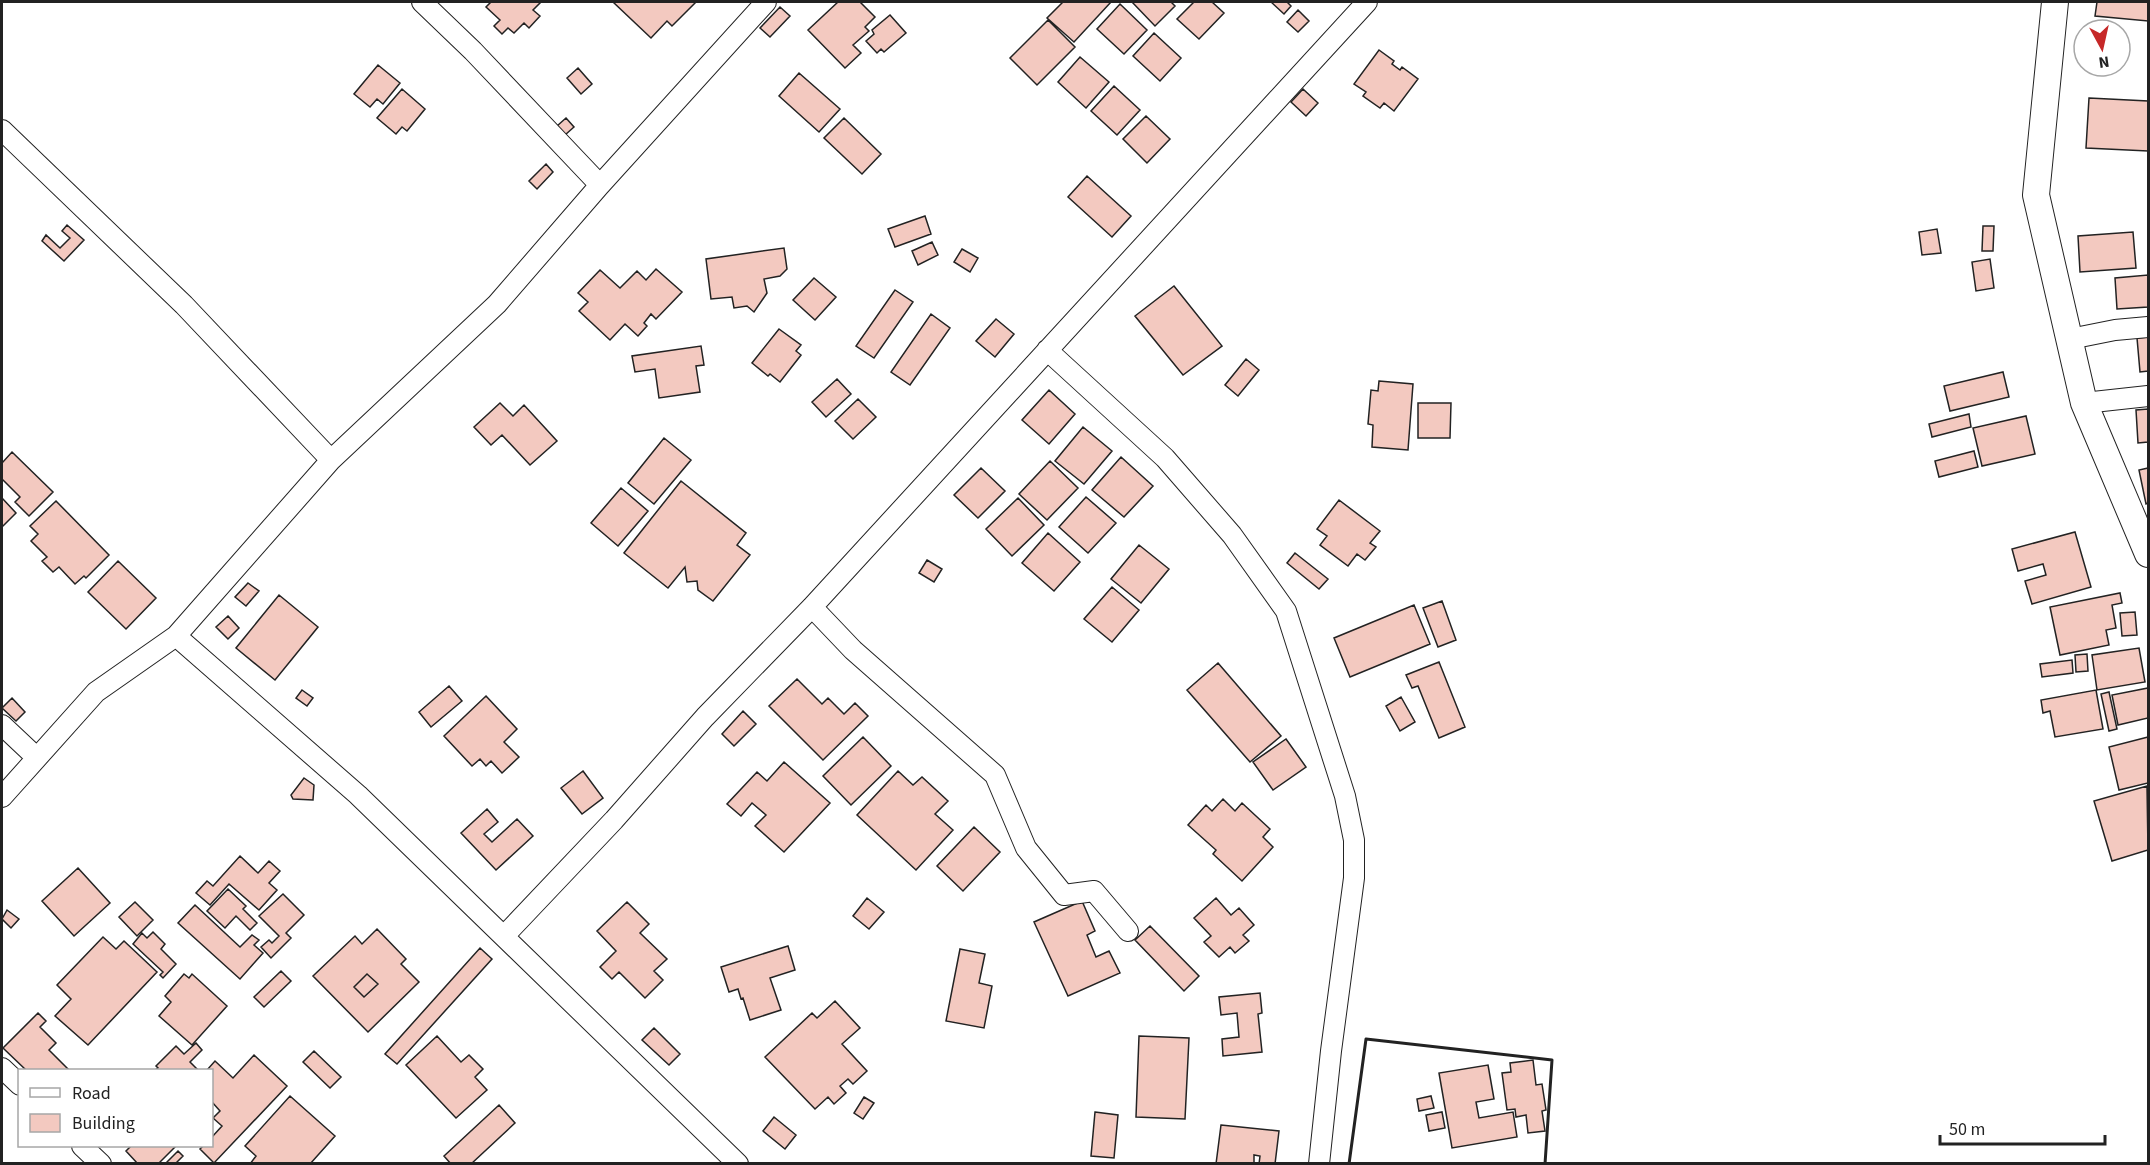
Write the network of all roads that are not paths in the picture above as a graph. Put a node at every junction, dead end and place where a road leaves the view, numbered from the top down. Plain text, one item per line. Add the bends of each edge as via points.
1 (422, 2) edge
2 (766, 2) edge
3 (1367, 2) edge
4 (2055, 2) edge
5 (2, 130) edge
6 (600, 185) junction
7 (2148, 327) edge
8 (2070, 339) junction
9 (1047, 350) junction
10 (2148, 396) edge
11 (2084, 403) junction
12 (331, 460) junction
13 (2148, 554) edge
14 (812, 607) junction
15 (176, 636) junction
16 (2, 725) edge
17 (36, 757) junction
18 (2, 797) edge
19 (1128, 931) dead end
20 (504, 936) junction
21 (2, 1068) edge
22 (18, 1083) edge
23 (83, 1147) edge
24 (102, 1164) edge
25 (738, 1164) edge
26 (1319, 1164) edge

1 - 6 street
2 - 6 street
3 - 9 street
4 - 8 street via 2036,195
5 - 12 street via 184,305
6 - 12 street via 498,303
7 - 8 street
8 - 11 street
9 - 14 street
9 - 26 street via 1164,458 1232,535 1286,611 1345,796 1354,840 1354,878
10 - 11 street
11 - 13 street
12 - 15 street
14 - 19 street via 853,650 995,776 1026,848 1064,894 1094,891
14 - 20 street
15 - 17 street via 96,692
15 - 20 street via 358,795
16 - 17 street
17 - 18 street
20 - 25 street
21 - 22 street
23 - 24 street

